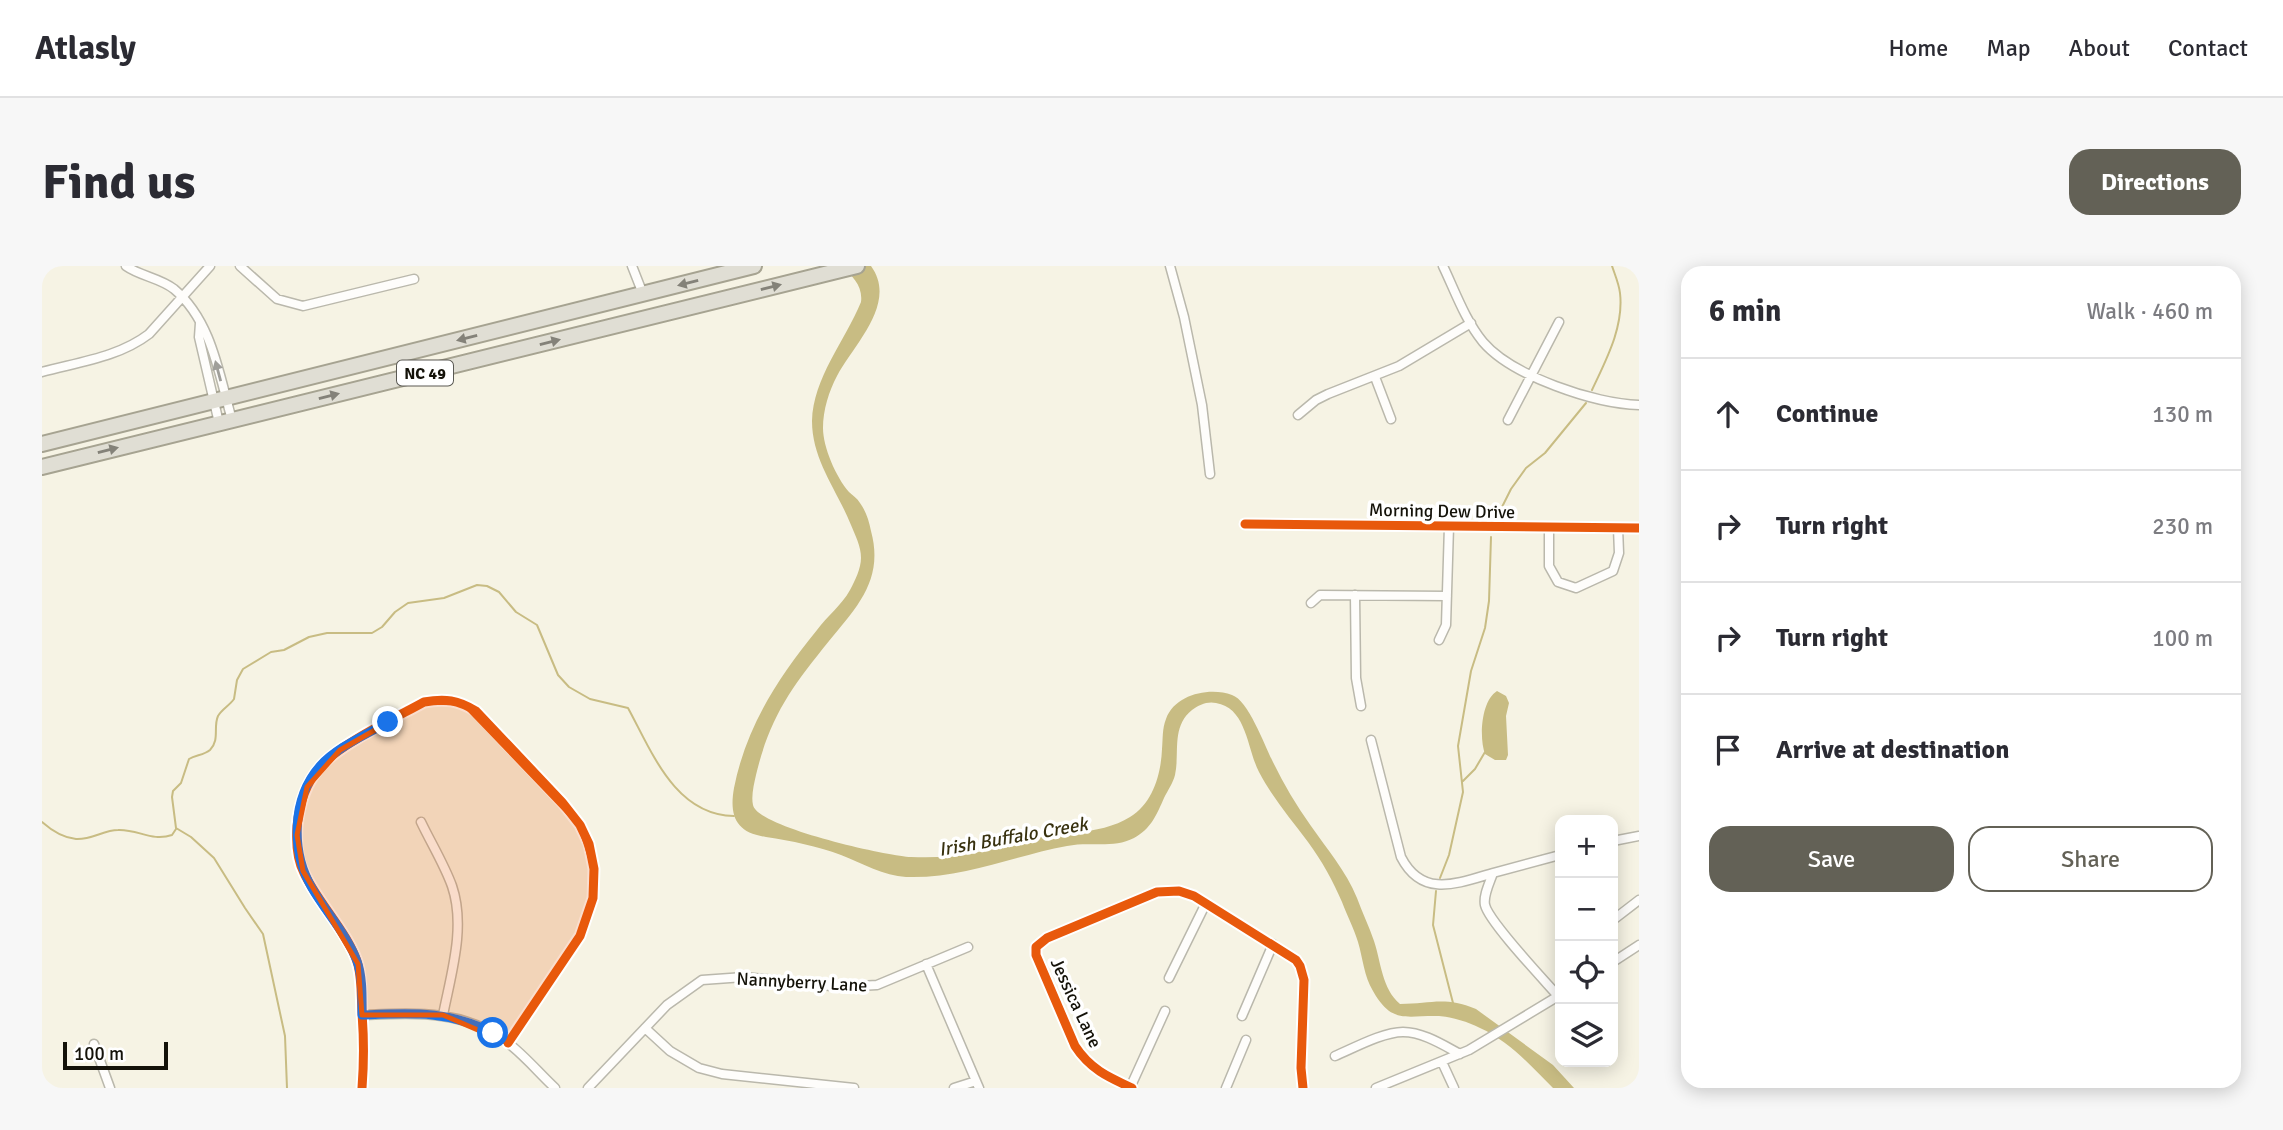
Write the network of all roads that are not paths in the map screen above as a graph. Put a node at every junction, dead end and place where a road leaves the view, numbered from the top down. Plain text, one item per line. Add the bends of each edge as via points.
1 (126, 266) edge
2 (210, 266) edge
3 (240, 266) edge
4 (632, 266) edge
5 (754, 266) edge
6 (857, 266) edge
7 (1170, 266) edge
8 (1443, 266) edge
9 (414, 279) dead end
10 (643, 294) junction
11 (183, 297) junction
12 (1559, 322) dead end
13 (1471, 323) junction
14 (42, 372) edge
15 (1531, 375) junction
16 (1375, 377) junction
17 (220, 400) junction
18 (1639, 405) edge
19 (1298, 415) dead end
20 (1391, 419) dead end
21 (1508, 420) dead end
22 (226, 421) junction
23 (42, 444) edge
24 (42, 467) edge
25 (1210, 474) dead end
26 (1245, 524) dead end
27 (1449, 526) junction
28 (1549, 527) junction
29 (1618, 528) junction
30 (1639, 528) edge
31 (1355, 595) junction
32 (1447, 596) junction
33 (1311, 603) dead end
34 (1439, 640) dead end
35 (1361, 706) dead end
36 (1371, 740) dead end
37 (421, 822) dead end
38 (1639, 836) edge
39 (1618, 840) edge
40 (1555, 856) edge
41 (1493, 873) junction
42 (1639, 900) edge
43 (1206, 903) junction
44 (1618, 916) edge
45 (1273, 944) junction
46 (1639, 945) edge
47 (968, 947) dead end
48 (1618, 959) edge
49 (926, 964) junction
50 (1169, 978) dead end
51 (1555, 990) edge
52 (1555, 998) edge
53 (1165, 1010) dead end
54 (362, 1015) junction
55 (443, 1015) junction
56 (1242, 1016) dead end
57 (645, 1028) junction
58 (1246, 1040) dead end
59 (508, 1043) junction
60 (94, 1044) dead end
61 (1460, 1054) junction
62 (1335, 1056) dead end
63 (1442, 1062) junction
64 (977, 1085) edge
65 (110, 1088) edge
66 (362, 1088) edge
67 (555, 1088) edge
68 (588, 1088) edge
69 (854, 1088) edge
70 (954, 1088) edge
71 (1131, 1088) edge
72 (1226, 1088) edge
73 (1303, 1088) edge
74 (1376, 1088) edge
75 (1454, 1088) edge

1 - 11 street via 172,287
2 - 11 street
3 - 9 street via 276,299 303,306
4 - 10 street
5 -> 10 highway, NC 49
22 -> 6 highway, NC 49
7 - 25 street via 1202,405
8 - 13 street
10 -> 17 highway, NC 49
11 - 14 street via 149,334 120,352
11 - 17 street via 210,340
12 - 15 street
13 - 15 street via 1501,359
13 - 16 street
15 - 18 street via 1606,402
15 - 21 street
16 - 19 street via 1328,394
16 - 20 street
17 - 22 street
17 - 22 street
17 - 23 highway, NC 49
24 -> 22 highway, NC 49
26 - 27 street, Morning Dew Drive
27 - 28 street, Morning Dew Drive
27 - 32 street
28 - 29 street, Morning Dew Drive
28 - 29 street via 1549,566 1558,582 1576,588 1613,571 1619,552
29 - 30 street, Morning Dew Drive
31 - 32 street
31 - 33 street via 1320,595
31 - 35 street
32 - 34 street via 1446,625
36 - 41 street via 1408,870 1422,881 1439,884
37 - 55 street via 452,885 456,904 456,949
38 - 39 street
40 - 41 street
41 - 51 street via 1485,904 1488,913
42 - 44 street
43 - 45 street
43 - 50 street
43 - 71 street, Jessica Lane via 1179,891 1157,892 1047,938 1036,947 1083,1058
45 - 56 street
45 - 73 street via 1296,960 1304,980
46 - 48 street
47 - 49 street, Nannyberry Lane
49 - 57 street, Nannyberry Lane via 877,985 841,987 744,977 702,980
49 - 64 street
52 - 61 street
53 - 71 street
54 - 55 street
54 - 59 street via 358,964 303,871 296,835 299,812 320,766 340,750 424,702 452,699 476,711 562,802 580,825 594,869 593,898 580,936
54 - 66 street
55 - 59 street via 475,1024
57 - 68 street, Nannyberry Lane
57 - 69 street via 670,1051 699,1068
58 - 72 street
59 - 67 street
60 - 65 street
61 - 62 street via 1404,1032
61 - 63 street
63 - 74 street
63 - 75 street
64 - 70 street

